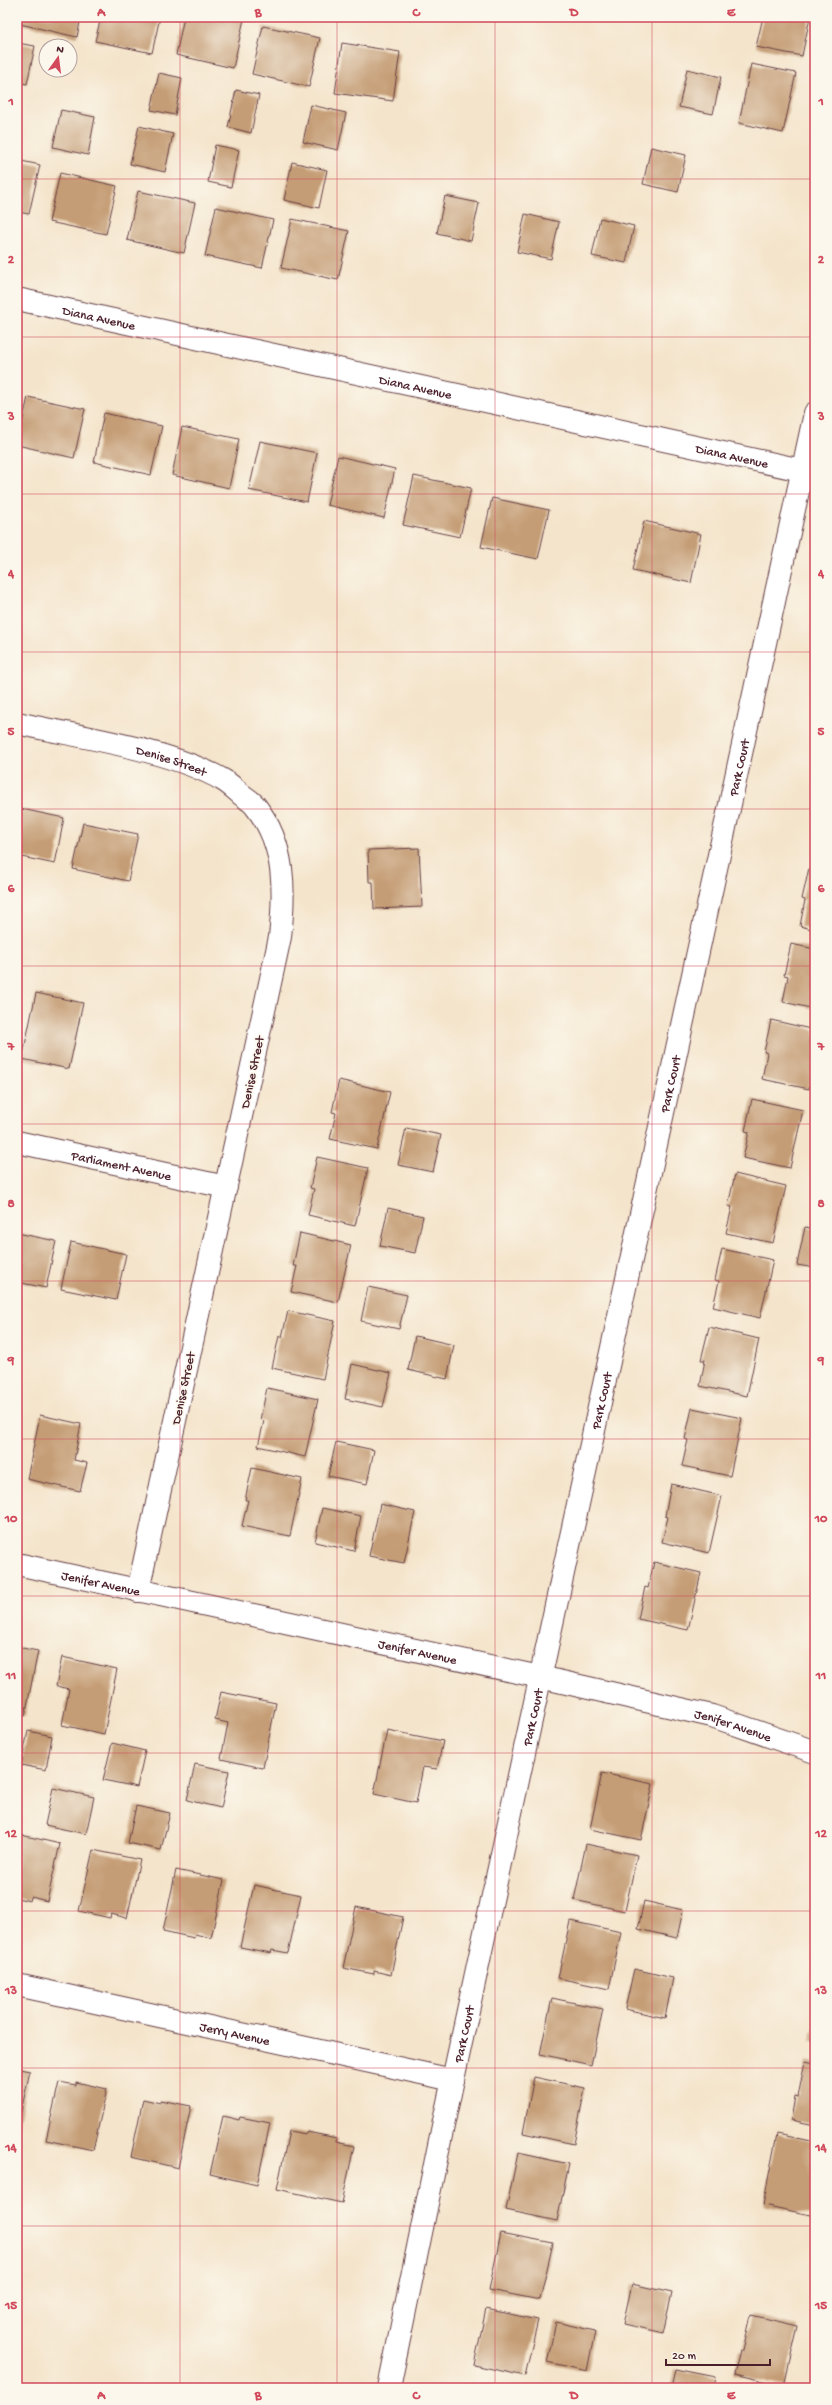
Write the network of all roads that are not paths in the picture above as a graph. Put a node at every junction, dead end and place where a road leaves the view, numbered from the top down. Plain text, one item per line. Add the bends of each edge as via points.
1 (17, 300) edge
2 (815, 413) edge
3 (809, 472) edge
4 (17, 723) edge
5 (17, 1142) edge
6 (226, 1187) junction
7 (17, 1564) edge
8 (138, 1591) junction
9 (540, 1677) junction
10 (815, 1752) edge
11 (17, 1985) edge
12 (453, 2080) junction
13 (389, 2388) edge

1 - 3 street, Diana Avenue
2 - 3 street, Park Court
3 - 9 street, Park Court
4 - 6 street, Denise Street via 140,750 185,763 224,780 256,806 272,835 282,867 284,898 280,937
5 - 6 street, Parliament Avenue
6 - 8 street, Denise Street
7 - 8 street, Jenifer Avenue
8 - 9 street, Jenifer Avenue
9 - 10 street, Jenifer Avenue via 712,1716
9 - 12 street, Park Court
11 - 12 street, Jerry Avenue
12 - 13 street, Park Court

